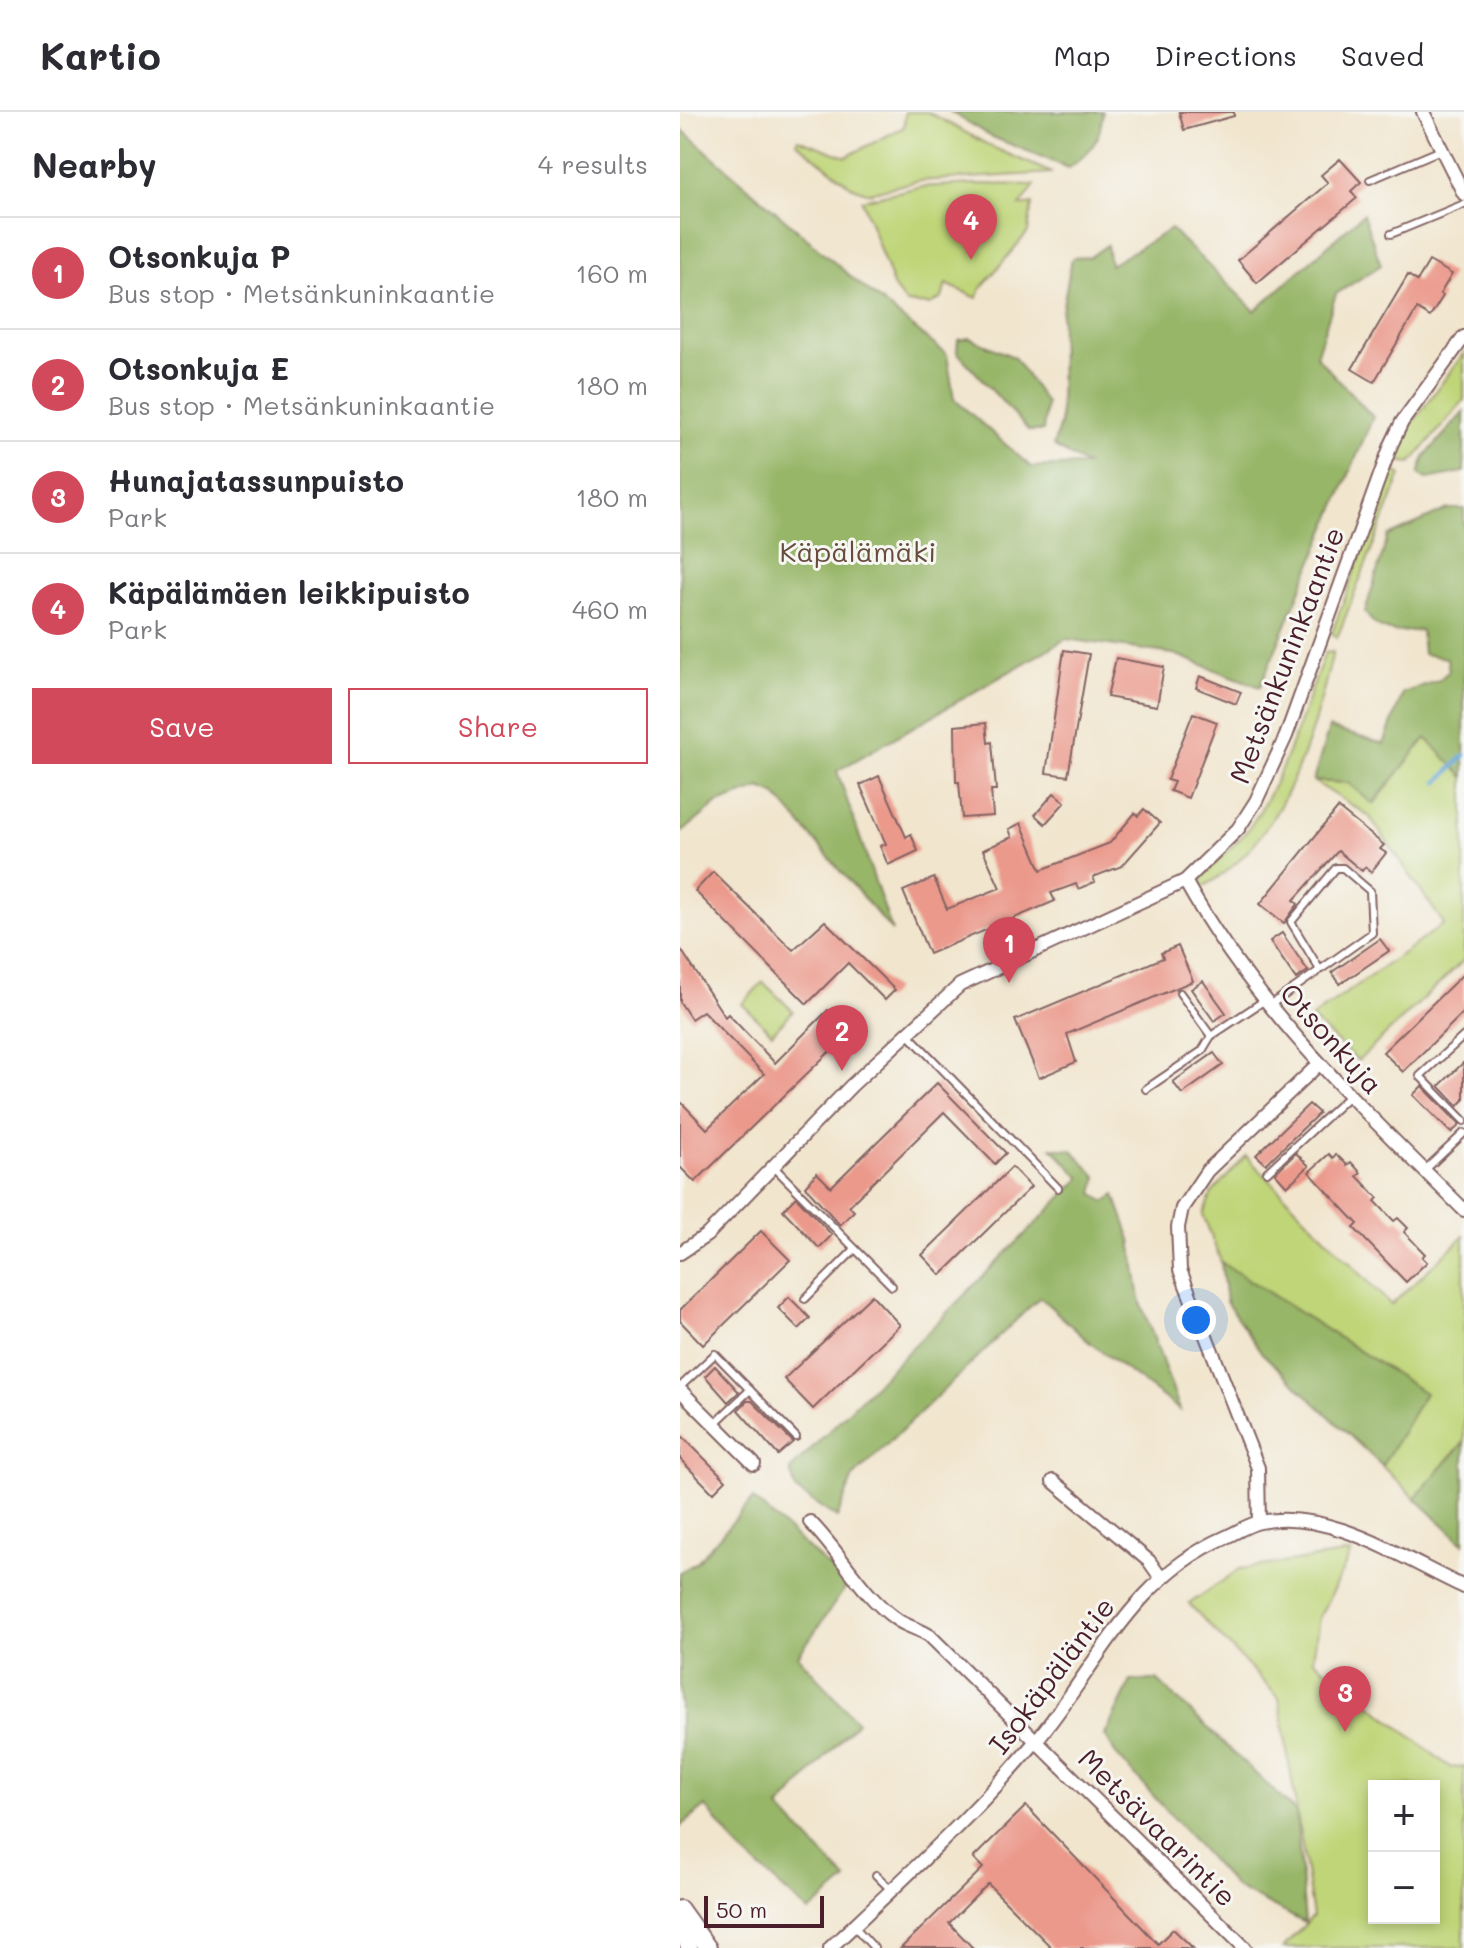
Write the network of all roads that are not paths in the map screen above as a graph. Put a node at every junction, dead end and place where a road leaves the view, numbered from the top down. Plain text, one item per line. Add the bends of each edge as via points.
1 (1423, 112) edge
2 (1441, 150) junction
3 (1370, 180) dead end
4 (1464, 194) edge
5 (1464, 204) edge
6 (1391, 234) dead end
7 (1464, 337) edge
8 (1185, 881) junction
9 (1320, 970) junction
10 (1180, 993) dead end
11 (1267, 1003) junction
12 (907, 1033) junction
13 (1211, 1036) junction
14 (1464, 1036) edge
15 (1319, 1064) junction
16 (1146, 1089) dead end
17 (1350, 1095) junction
18 (1464, 1121) edge
19 (1464, 1133) edge
20 (773, 1166) junction
21 (1425, 1170) junction
22 (1267, 1172) dead end
23 (1058, 1188) dead end
24 (1464, 1210) edge
25 (855, 1249) junction
26 (680, 1253) edge
27 (892, 1286) dead end
28 (805, 1299) dead end
29 (680, 1388) edge
30 (750, 1390) junction
31 (714, 1424) junction
32 (796, 1437) dead end
33 (754, 1464) dead end
34 (1053, 1481) dead end
35 (810, 1522) dead end
36 (1259, 1522) junction
37 (1161, 1578) junction
38 (1464, 1587) edge
39 (1037, 1740) junction
40 (876, 1875) dead end
41 (891, 1890) junction
42 (680, 1909) edge
43 (680, 1920) edge
44 (853, 1925) junction
45 (689, 1948) edge
46 (708, 1948) edge
47 (830, 1948) edge
48 (874, 1948) edge
49 (1245, 1948) edge

1 - 2 street
2 - 3 lane
2 - 4 street
5 - 6 lane
7 - 8 street, Metsänkuninkaantie via 1391,445 1286,736 1256,801 1230,839
8 - 11 street, Otsonkuja
8 - 12 street, Metsänkuninkaantie via 960,985
9 - 9 lane via 1372,933 1370,891 1343,868 1336,868 1291,922
9 - 11 lane
10 - 13 lane
11 - 13 lane
11 - 15 street, Otsonkuja
12 - 20 street, Metsänkuninkaantie
12 - 23 lane
13 - 16 lane via 1202,1051
14 - 18 lane via 1420,1076
15 - 17 street, Otsonkuja
15 - 36 street via 1193,1187 1178,1227 1180,1270 1258,1468
17 - 21 street, Otsonkuja
17 - 22 lane
19 - 21 lane
20 - 25 lane
20 - 26 street, Metsänkuninkaantie via 707,1235
21 - 24 street, Otsonkuja
25 - 27 lane
25 - 28 lane
29 - 30 lane via 715,1354
29 - 31 street
30 - 31 lane
30 - 32 lane
31 - 33 street
34 - 37 street via 1149,1561
35 - 39 street, Metsävaarintie via 833,1545 845,1569 896,1619 930,1636
36 - 37 street, Isokäpäläntie via 1210,1544
36 - 38 street via 1316,1522
37 - 39 street, Isokäpäläntie via 1127,1613
39 - 41 street, Isokäpäläntie
39 - 49 street, Metsävaarintie
40 - 41 lane
41 - 44 street, Isokäpäläntie
42 - 46 street
43 - 45 street
44 - 47 street, Isokäpäläntie
44 - 48 lane

